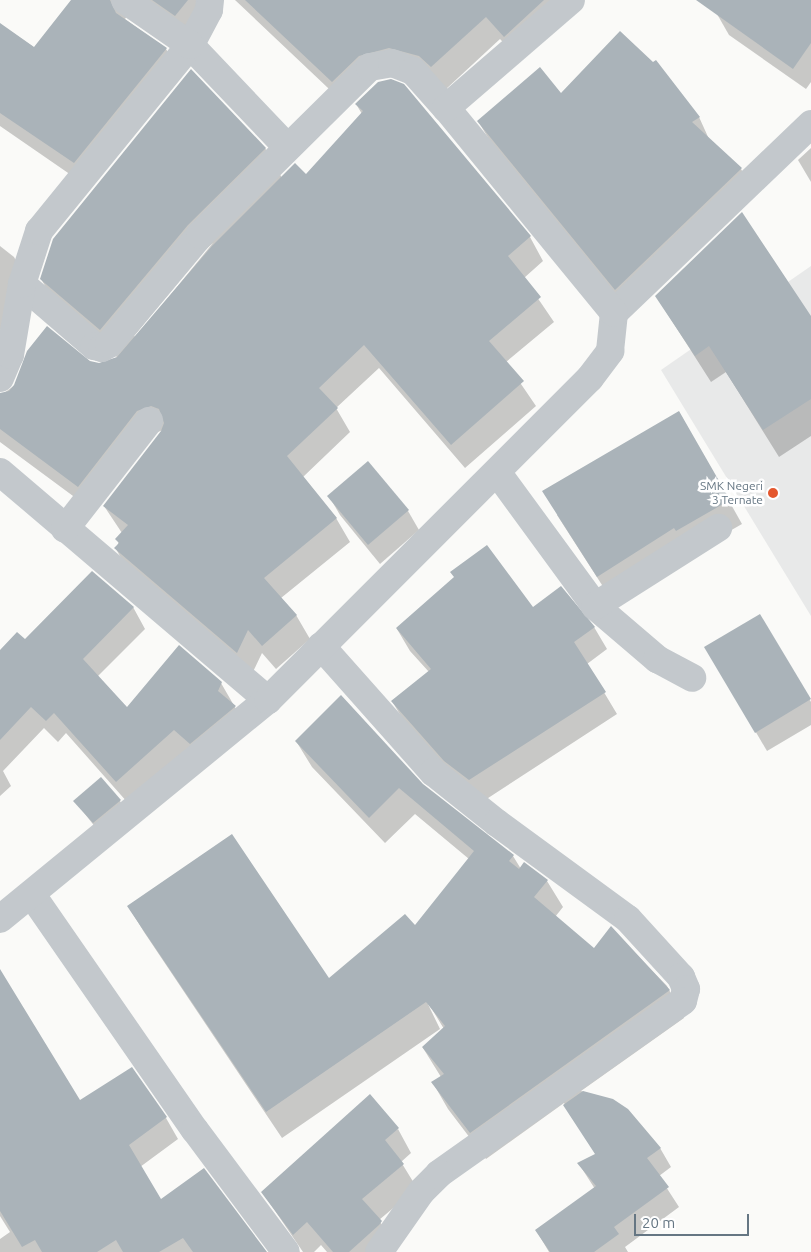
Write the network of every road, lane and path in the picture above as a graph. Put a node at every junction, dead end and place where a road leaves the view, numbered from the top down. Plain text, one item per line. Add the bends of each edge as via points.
1 (125, 0) edge
2 (210, 0) edge
3 (571, 0) edge
4 (190, 45) junction
5 (446, 108) junction
6 (811, 124) edge
7 (287, 147) junction
8 (22, 284) junction
9 (614, 313) junction
10 (0, 378) edge
11 (150, 421) dead end
12 (0, 472) edge
13 (497, 472) junction
14 (718, 528) dead end
15 (64, 529) junction
16 (595, 606) junction
17 (321, 646) junction
18 (692, 678) dead end
19 (268, 700) junction
20 (32, 895) junction
21 (0, 919) edge
22 (286, 1252) edge
23 (379, 1252) edge

1 - 4 street
2 - 4 street via 209,10
3 - 5 street
4 - 7 street
4 - 8 street via 39,231
5 - 7 street via 413,71 392,63 370,67
5 - 9 street
6 - 9 street
7 - 8 street via 200,235 109,344 102,348 94,346
8 - 10 street via 10,355
9 - 13 street via 610,351 590,378
11 - 15 street
12 - 15 street
13 - 16 street
13 - 17 street
14 - 16 street
15 - 19 street
16 - 18 street via 657,659
17 - 19 street
17 - 23 street via 433,772 628,919 681,978 686,989 683,1001 439,1174
19 - 20 street
20 - 21 street
20 - 22 street via 195,1130

